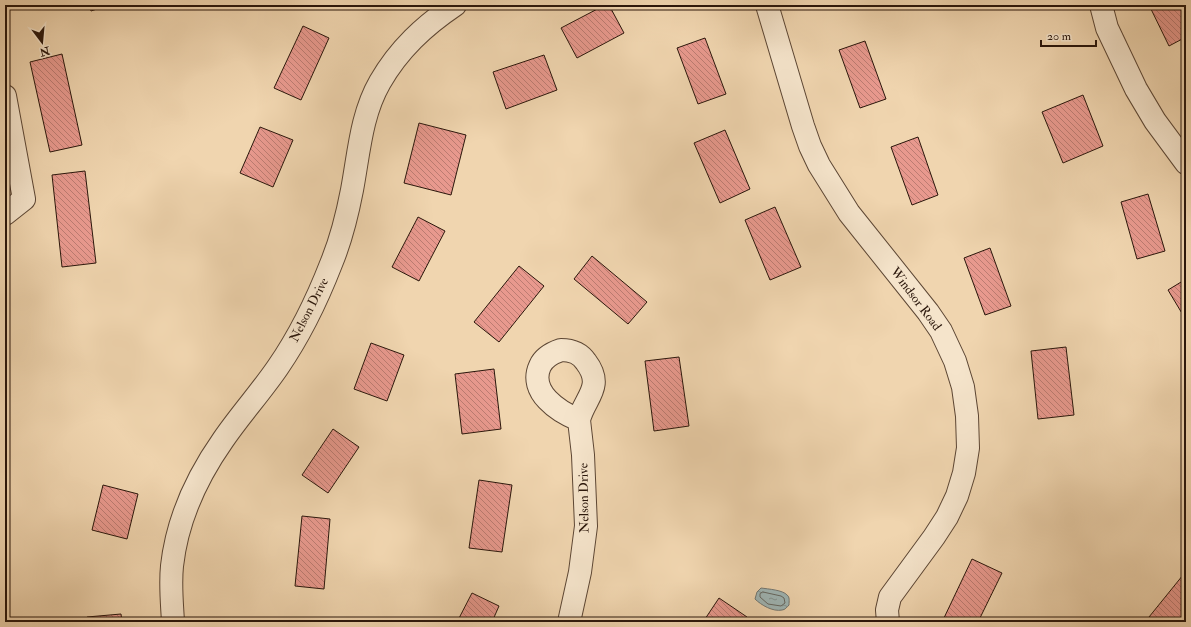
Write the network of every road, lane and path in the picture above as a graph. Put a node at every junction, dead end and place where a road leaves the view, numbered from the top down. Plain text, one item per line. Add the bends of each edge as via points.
1 (455, 5) edge
2 (767, 5) edge
3 (1101, 5) edge
4 (5, 96) edge
5 (1186, 164) edge
6 (5, 214) edge
7 (579, 420) dead end
8 (173, 622) edge
9 (569, 622) edge
10 (888, 622) edge

1 - 8 street, Nelson Drive via 417,34 389,68 372,97 363,125 352,192 342,232 315,303 280,365 211,457 185,514 177,537 172,566
2 - 10 street, Windsor Road via 801,120 819,165 849,213 941,331 953,355 963,387 968,448 959,491 934,537 890,597
3 - 5 street via 1107,28 1136,89
4 - 6 street via 24,199
7 - 9 street, Nelson Drive via 586,526 580,572

